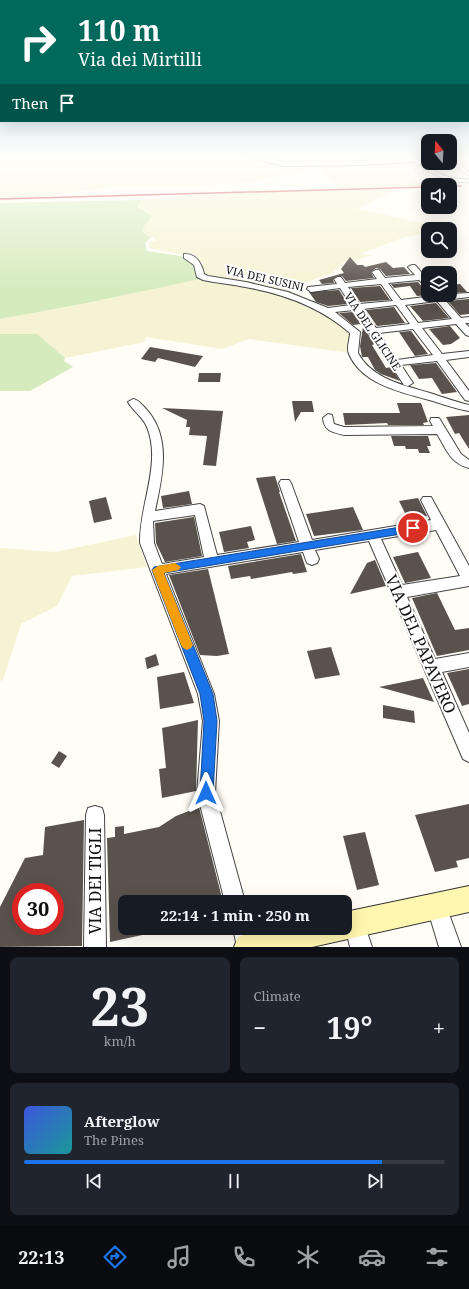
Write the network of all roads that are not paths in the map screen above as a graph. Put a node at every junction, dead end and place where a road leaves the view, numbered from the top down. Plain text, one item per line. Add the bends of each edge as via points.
1 (187, 256) dead end
2 (412, 267) dead end
3 (376, 272) dead end
4 (421, 277) joint
5 (383, 281) junction
6 (341, 282) junction
7 (311, 289) dead end
8 (457, 295) edge
9 (468, 295) dead end
10 (421, 299) edge
11 (399, 302) junction
12 (443, 302) edge
13 (357, 307) junction
14 (331, 310) dead end
15 (469, 320) edge
16 (458, 321) junction
17 (416, 326) junction
18 (373, 331) junction
19 (469, 333) edge
20 (469, 354) edge
21 (440, 358) junction
22 (395, 363) junction
23 (408, 383) dead end
24 (468, 395) edge
25 (133, 402) dead end
26 (469, 408) edge
27 (328, 418) dead end
28 (465, 463) edge
29 (285, 484) dead end
30 (427, 500) dead end
31 (147, 518) junction
32 (440, 524) junction
33 (373, 535) junction
34 (307, 546) junction
35 (312, 559) dead end
36 (212, 561) junction
37 (158, 570) junction
38 (469, 580) edge
39 (398, 592) junction
40 (469, 660) edge
41 (431, 667) junction
42 (469, 753) edge
43 (95, 815) dead end
44 (233, 895) edge
45 (469, 900) edge
46 (436, 907) junction
47 (352, 930) edge
48 (244, 935) edge
49 (324, 935) edge
50 (95, 947) edge
51 (248, 947) edge
52 (450, 947) edge

1 - 26 street, VIA DEI SUSINI via 198,264 200,275 206,278 282,292 305,299 354,332 352,348 355,356 368,371 381,380 455,406
2 - 4 street
3 - 5 street
4 - 5 street
5 - 6 street
5 - 11 street
6 - 7 street
6 - 13 street, VIA DEL GLICINE
8 - 9 street
10 - 11 street
11 - 13 street
11 - 17 street
12 - 16 street
13 - 14 street
13 - 18 street, VIA DEL GLICINE
15 - 16 street
16 - 17 street
16 - 19 street
17 - 18 street
17 - 21 street
18 - 22 street, VIA DEL GLICINE
20 - 21 street
21 - 22 street
21 - 24 street
22 - 23 street, VIA DEL GLICINE
25 - 31 street via 152,425 158,441 158,456
27 - 28 street via 329,425 344,431 438,426 457,458
29 - 34 street
30 - 32 street
31 - 36 street via 200,509
31 - 37 street via 147,543
32 - 33 street
32 - 38 street
33 - 34 street
33 - 39 street, VIA DEL PAPAVERO
34 - 35 street
34 - 36 street
36 - 37 street
37 - 44 street via 206,694 211,721 206,793
38 - 39 street
39 - 41 street, VIA DEL PAPAVERO
40 - 41 street
41 - 42 street, VIA DEL PAPAVERO
43 - 50 street, VIA DEI TIGLI
45 - 46 street
46 - 47 street
46 - 52 street
48 - 51 street
49 - 51 street

